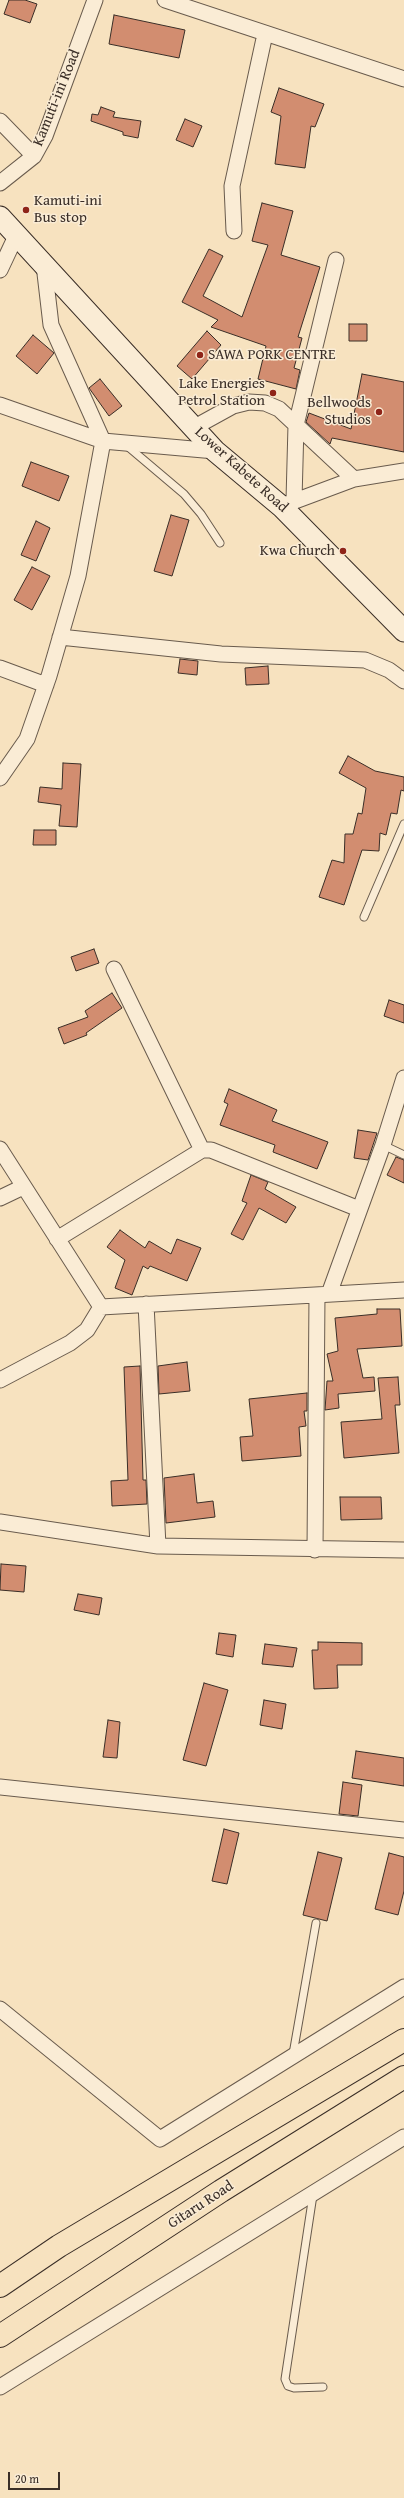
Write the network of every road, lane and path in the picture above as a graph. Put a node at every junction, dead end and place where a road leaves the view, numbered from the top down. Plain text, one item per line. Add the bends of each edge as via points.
1 (95, 0) edge
2 (165, 0) edge
3 (265, 34) junction
4 (404, 79) edge
5 (0, 121) edge
6 (34, 156) junction
7 (0, 183) edge
8 (0, 217) edge
9 (234, 230) dead end
10 (16, 236) junction
11 (336, 260) dead end
12 (44, 265) junction
13 (0, 270) edge
14 (0, 406) edge
15 (296, 425) junction
16 (193, 428) junction
17 (103, 441) junction
18 (123, 443) junction
19 (215, 451) junction
20 (404, 471) edge
21 (354, 479) junction
22 (288, 503) junction
23 (220, 543) dead end
24 (404, 631) edge
25 (60, 637) junction
26 (0, 668) edge
27 (404, 682) edge
28 (46, 685) junction
29 (0, 778) edge
30 (404, 824) edge
31 (364, 917) dead end
32 (114, 969) dead end
33 (404, 1078) edge
34 (383, 1145) junction
35 (0, 1149) edge
36 (202, 1150) junction
37 (404, 1155) edge
38 (23, 1187) junction
39 (0, 1198) edge
40 (359, 1209) junction
41 (57, 1239) junction
42 (404, 1290) edge
43 (323, 1294) junction
44 (146, 1304) junction
45 (101, 1307) junction
46 (0, 1380) edge
47 (0, 1522) edge
48 (158, 1546) junction
49 (315, 1550) junction
50 (404, 1550) edge
51 (0, 1787) edge
52 (404, 1830) edge
53 (316, 1923) dead end
54 (404, 1987) edge
55 (0, 2009) edge
56 (404, 2040) edge
57 (293, 2056) junction
58 (404, 2078) edge
59 (404, 2137) edge
60 (313, 2195) junction
61 (0, 2286) edge
62 (0, 2336) edge
63 (0, 2387) edge
64 (323, 2387) dead end

1 - 6 street, Kamuti-ini Road via 45,136
2 - 3 street
3 - 4 street
3 - 9 street via 232,186
5 - 6 street
6 - 7 street, Kamuti-ini Road
8 - 10 main road, Lower Kabete Road
10 - 12 main road, Lower Kabete Road
10 - 13 street
11 - 15 street
12 - 16 main road, Lower Kabete Road
12 - 17 street via 50,325
14 - 17 street
15 - 16 street via 278,409 265,403 248,402 233,406
15 - 21 street
15 - 22 street
16 - 19 main road, Lower Kabete Road
17 - 18 street
17 - 25 street via 78,576
18 - 19 street
18 - 23 lane via 184,494
19 - 22 main road, Lower Kabete Road
20 - 21 street
21 - 22 street
22 - 24 main road, Lower Kabete Road
25 - 27 street via 221,654 365,660 389,670
25 - 28 street
26 - 28 street
28 - 29 street via 26,740
30 - 31 lane
32 - 36 street
33 - 34 street
34 - 37 lane
34 - 40 street
35 - 38 street
36 - 40 street via 211,1150
36 - 41 street
38 - 39 street
38 - 41 street
40 - 43 street
41 - 45 street
42 - 43 street
43 - 44 street
43 - 49 street
44 - 45 street
44 - 48 street
45 - 46 street via 87,1330 70,1343
47 - 48 street
48 - 49 street
49 - 50 street
51 - 52 street
53 - 57 lane
54 - 57 street
55 - 57 street via 160,2139
56 - 61 main road via 59,2246
58 - 62 main road, Gitaru Road via 221,2191
59 - 60 street
60 - 63 street
60 - 64 lane via 284,2379 288,2386 294,2388

